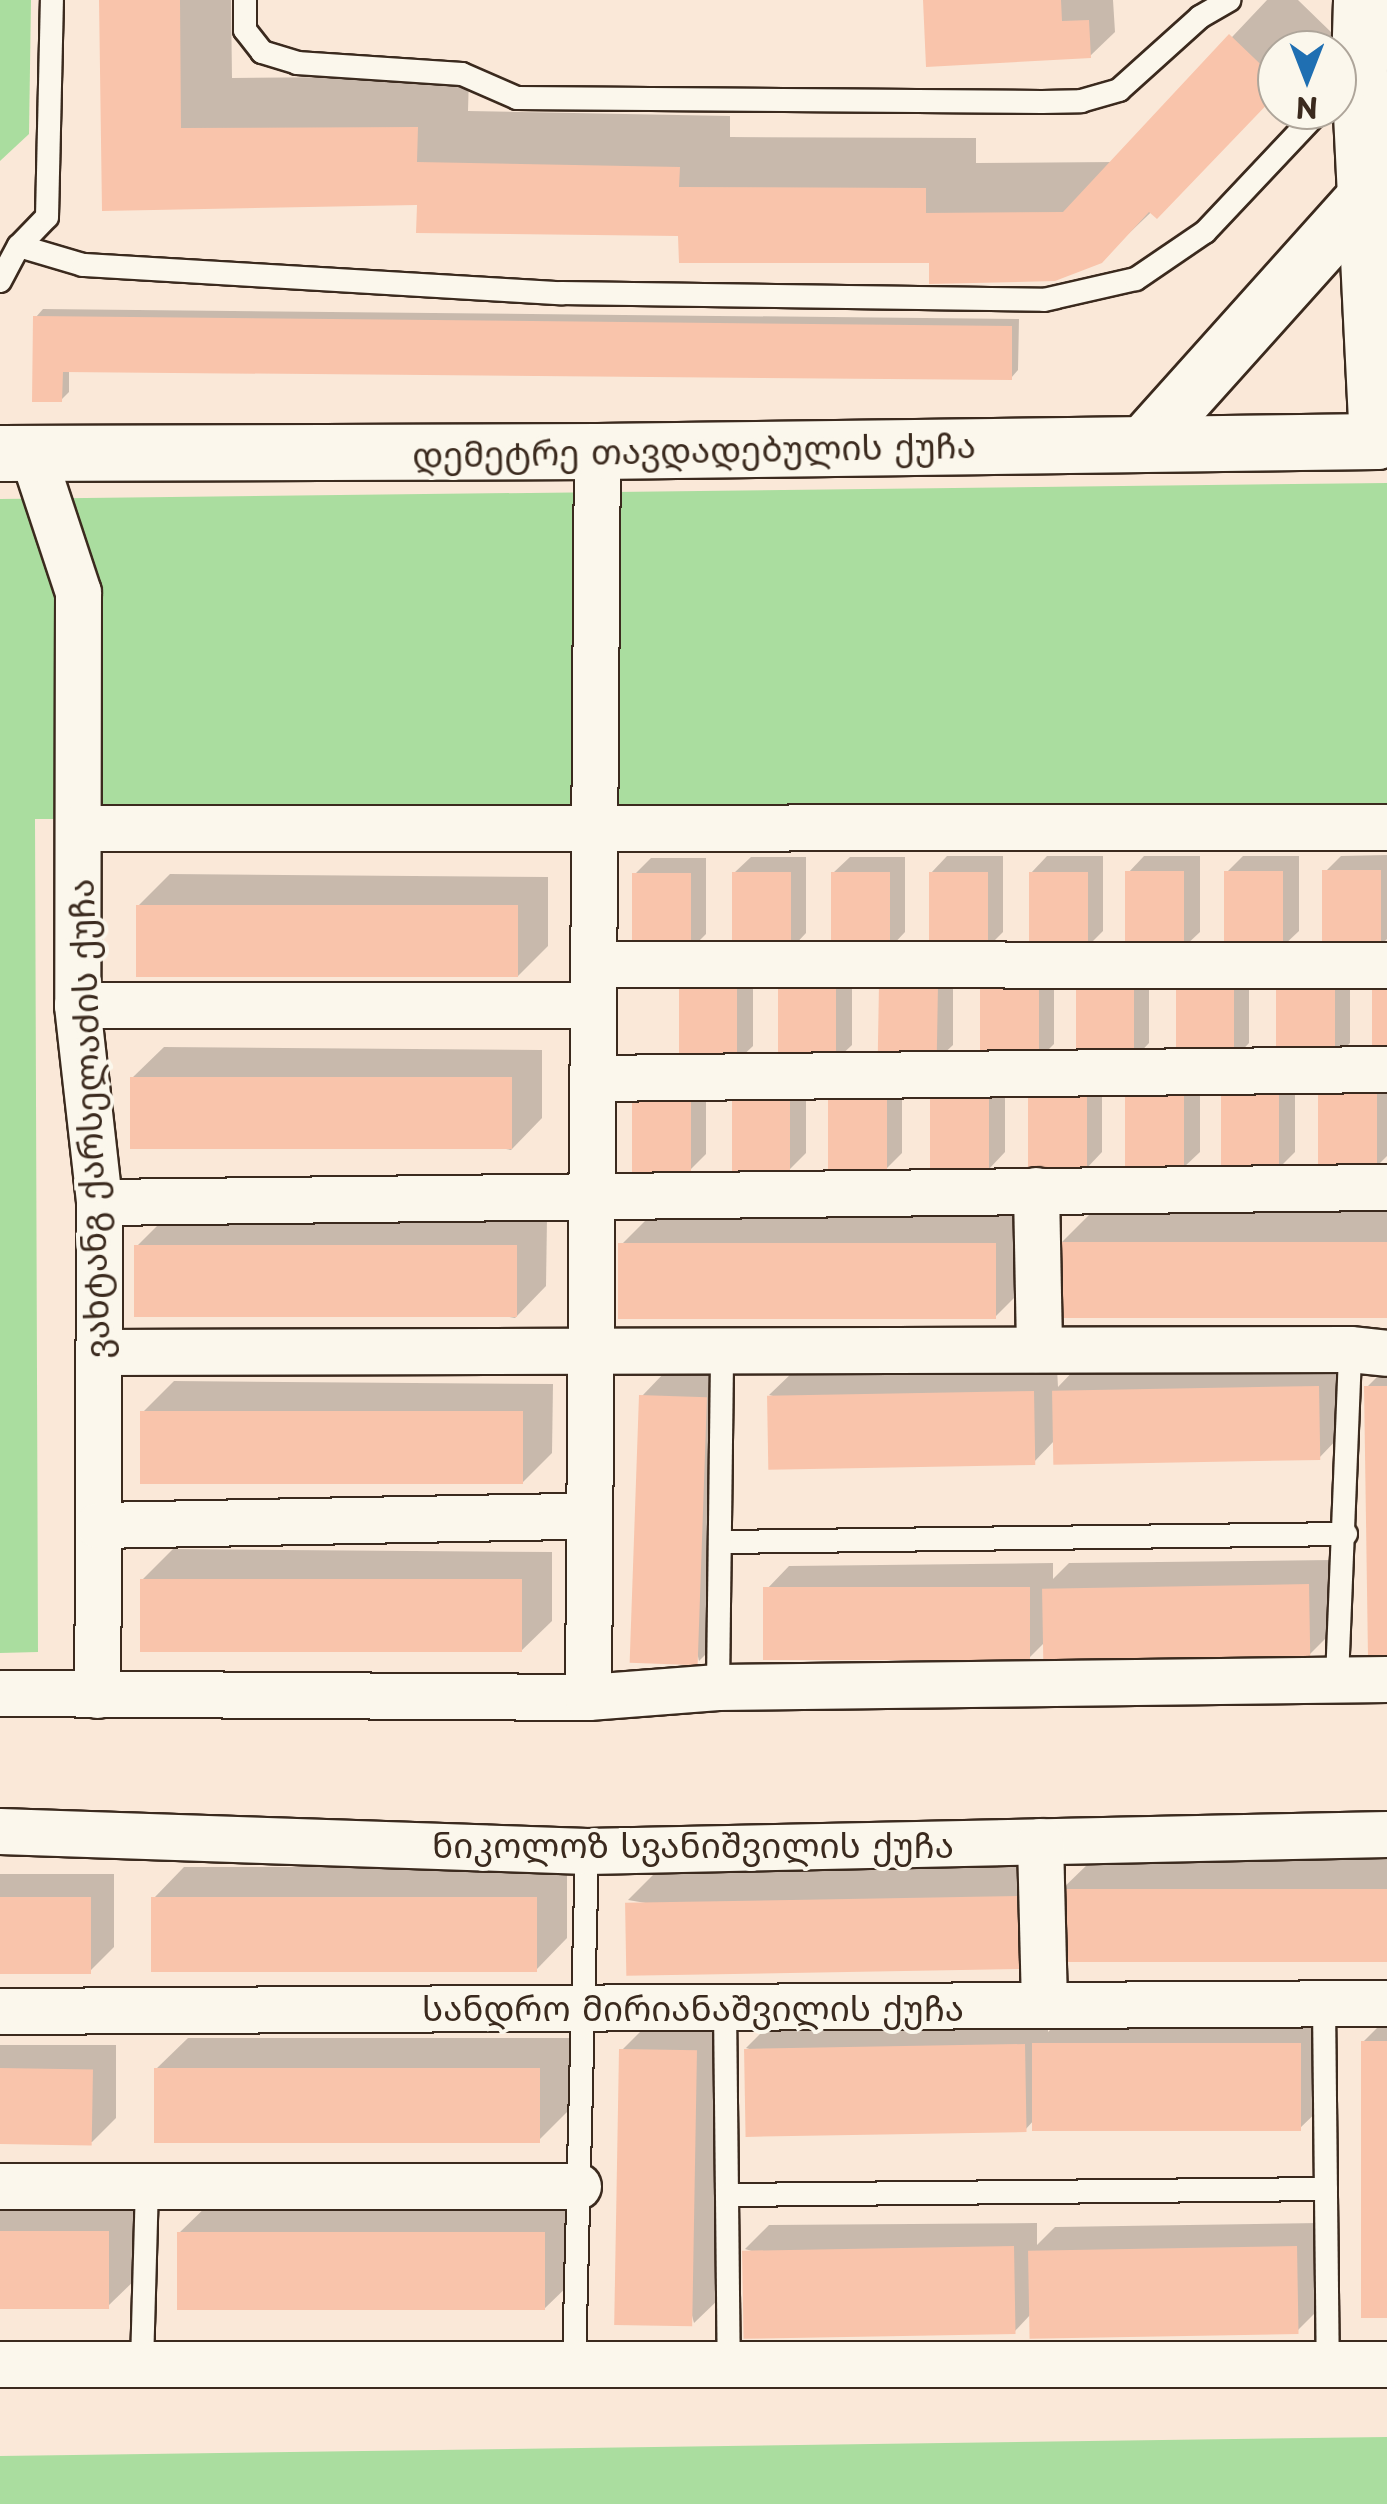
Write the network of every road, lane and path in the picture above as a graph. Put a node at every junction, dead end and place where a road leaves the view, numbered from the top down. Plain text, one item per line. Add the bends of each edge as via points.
1 (52, 0) edge
2 (245, 0) edge
3 (1230, 0) edge
4 (1360, 0) edge
5 (1356, 30) edge
6 (1301, 130) edge
7 (1357, 130) edge
8 (1368, 193) junction
9 (19, 246) junction
10 (0, 281) edge
11 (1382, 441) edge
12 (1143, 444) junction
13 (597, 451) junction
14 (16, 452) edge
15 (1387, 827) edge
16 (78, 828) junction
17 (594, 828) junction
18 (1387, 965) edge
19 (593, 985) junction
20 (77, 1004) junction
21 (1387, 1069) edge
22 (592, 1078) junction
23 (1387, 1187) edge
24 (1036, 1190) junction
25 (592, 1195) junction
26 (99, 1202) junction
27 (1039, 1348) junction
28 (591, 1349) junction
29 (722, 1349) junction
30 (1369, 1351) edge
31 (98, 1352) junction
32 (589, 1516) junction
33 (98, 1525) junction
34 (1346, 1534) junction
35 (720, 1542) junction
36 (1387, 1678) edge
37 (1337, 1679) junction
38 (718, 1686) junction
39 (0, 1693) edge
40 (97, 1695) junction
41 (588, 1697) junction
42 (0, 1831) edge
43 (1387, 1834) edge
44 (1040, 1842) junction
45 (587, 1851) junction
46 (1387, 2003) edge
47 (1044, 2004) junction
48 (1324, 2004) junction
49 (725, 2006) junction
50 (583, 2008) junction
51 (0, 2011) edge
52 (0, 2186) edge
53 (147, 2186) junction
54 (578, 2186) junction
55 (1326, 2189) junction
56 (727, 2195) junction
57 (729, 2362) junction
58 (0, 2364) edge
59 (142, 2364) junction
60 (574, 2364) junction
61 (1328, 2364) junction
62 (1387, 2364) edge

1 - 9 lane via 47,217
2 - 3 lane via 245,30 262,52 297,63 462,74 516,98 1023,102 1080,101 1119,90 1200,17
4 - 5 street
6 - 9 lane via 1205,232 1136,279 1044,300 561,293 83,265
7 - 8 street
8 - 11 street
8 - 12 street
9 - 10 lane
11 - 12 street, დემეტრე თავდადებულის ქუჩა
12 - 13 street, დემეტრე თავდადებულის ქუჩა
13 - 14 street, დემეტრე თავდადებულის ქუჩა
13 - 17 street
14 - 16 street, ვახტანგ ქარსელაძის ქუჩა via 78,592
15 - 17 street
16 - 17 street
16 - 20 street, ვახტანგ ქარსელაძის ქუჩა
17 - 19 street
18 - 19 street
19 - 20 street
19 - 22 street
20 - 26 street, ვახტანგ ქარსელაძის ქუჩა
21 - 22 street
22 - 25 street
23 - 24 street
24 - 25 street
24 - 27 street
25 - 26 street
25 - 28 street
26 - 31 street, ვახტანგ ქარსელაძის ქუჩა
27 - 29 street
27 - 30 street
28 - 29 street
28 - 31 street
28 - 32 street
29 - 35 lane
30 - 34 lane
31 - 33 street, ვახტანგ ქარსელაძის ქუჩა
32 - 33 street
32 - 41 street
33 - 40 street, ვახტანგ ქარსელაძის ქუჩა
34 - 35 lane
34 - 37 lane
35 - 38 lane
36 - 37 street
37 - 38 street
38 - 41 street
39 - 40 street
40 - 41 street
42 - 45 street, ნიკოლოზ სვანიშვილის ქუჩა
43 - 44 street, ნიკოლოზ სვანიშვილის ქუჩა
44 - 45 street, ნიკოლოზ სვანიშვილის ქუჩა
44 - 47 street
45 - 50 lane
46 - 48 street, სანდრო მირიანაშვილის ქუჩა
47 - 48 street, სანდრო მირიანაშვილის ქუჩა
47 - 49 street, სანდრო მირიანაშვილის ქუჩა
48 - 55 lane
49 - 50 street, სანდრო მირიანაშვილის ქუჩა
49 - 56 lane
50 - 51 street, სანდრო მირიანაშვილის ქუჩა
50 - 54 lane
52 - 53 street
53 - 54 street
53 - 59 lane
54 - 60 lane
55 - 56 lane
55 - 61 lane
56 - 57 lane
57 - 60 street
57 - 61 street
58 - 59 street
59 - 60 street
61 - 62 street

